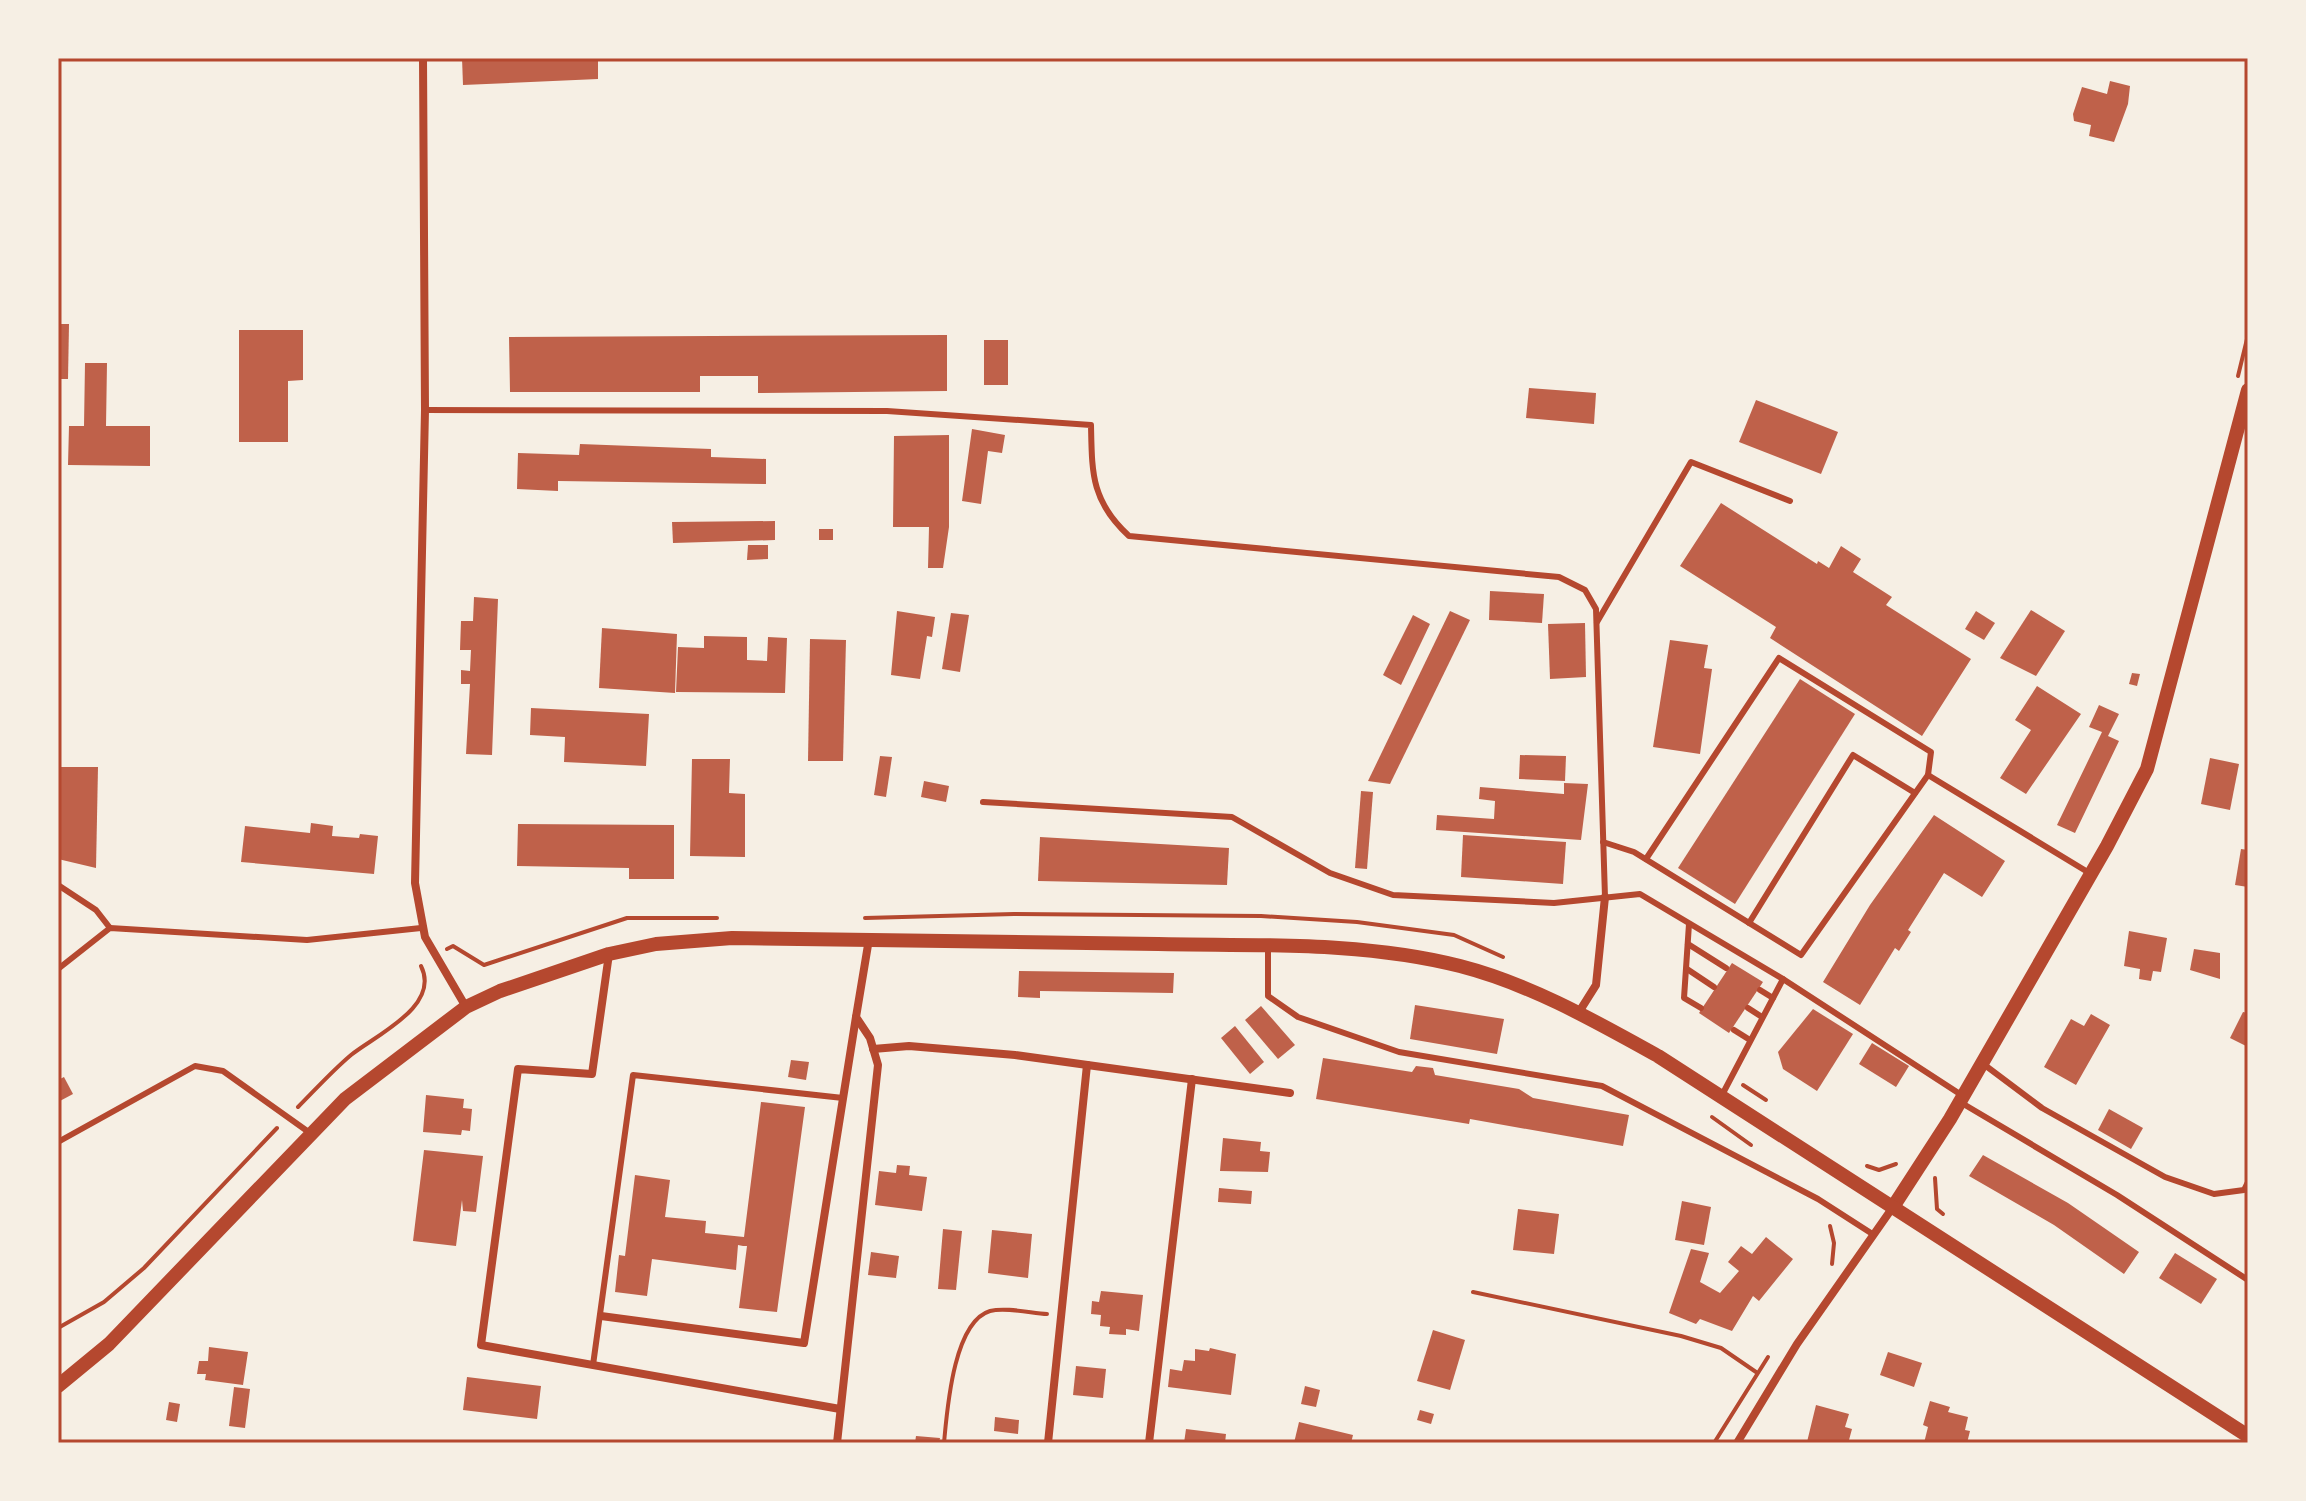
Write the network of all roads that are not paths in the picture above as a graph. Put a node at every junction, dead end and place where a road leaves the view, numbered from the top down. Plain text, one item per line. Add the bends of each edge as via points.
1 (423, 58) edge
2 (2242, 385) edge
3 (425, 410) junction
4 (1790, 501) dead end
5 (1597, 624) junction
6 (1928, 775) junction
7 (1915, 793) junction
8 (983, 802) dead end
9 (1603, 842) junction
10 (1646, 859) junction
11 (2091, 875) junction
12 (58, 885) edge
13 (1605, 897) junction
14 (1749, 923) junction
15 (1689, 924) junction
16 (110, 928) junction
17 (421, 928) junction
18 (869, 939) junction
19 (1688, 944) junction
20 (1268, 946) junction
21 (609, 954) junction
22 (1726, 968) dead end
23 (58, 969) edge
24 (1687, 969) junction
25 (1783, 979) junction
26 (1714, 987) dead end
27 (1760, 990) dead end
28 (1773, 998) junction
29 (466, 1007) junction
30 (1701, 1008) dead end
31 (1748, 1008) dead end
32 (1579, 1012) junction
33 (856, 1017) junction
34 (1762, 1017) junction
35 (1734, 1030) dead end
36 (1750, 1040) junction
37 (873, 1049) junction
38 (1982, 1063) junction
39 (1087, 1065) junction
40 (1192, 1079) junction
41 (1290, 1093) dead end
42 (1721, 1097) junction
43 (843, 1098) junction
44 (1961, 1099) junction
45 (310, 1133) junction
46 (58, 1142) edge
47 (2248, 1182) edge
48 (1893, 1207) junction
49 (1874, 1235) junction
50 (2248, 1280) edge
51 (601, 1316) junction
52 (593, 1365) junction
53 (58, 1386) edge
54 (840, 1409) junction
55 (2248, 1436) edge
56 (837, 1443) edge
57 (1048, 1443) edge
58 (1149, 1443) edge
59 (1737, 1443) edge

1 - 3 street
2 - 11 street via 2159,733 2134,799
3 - 5 lane via 887,411 1091,425 1096,492 1111,519 1129,536 1559,577 1585,590 1596,609
3 - 17 street via 413,846
4 - 5 lane via 1691,462
5 - 9 lane
6 - 7 lane
6 - 10 lane via 1931,752 1779,658
6 - 11 lane
7 - 14 lane via 1801,955
7 - 14 lane via 1853,755
8 - 13 lane via 1232,817 1330,873 1393,895 1554,903
9 - 10 lane
9 - 13 lane
10 - 14 lane
11 - 38 street
12 - 16 lane via 96,910
13 - 15 lane via 1640,894
13 - 32 street via 1596,985
15 - 19 lane
15 - 25 lane
16 - 17 lane via 307,940
16 - 23 lane
17 - 29 street
18 - 20 street
18 - 21 street via 732,938
18 - 33 street
19 - 22 lane
19 - 24 lane
20 - 32 street via 1405,954 1501,979
20 - 49 lane via 1268,996 1298,1017 1399,1052 1602,1086 1818,1199
21 - 29 street
21 - 52 street via 592,1074 518,1069 481,1345
24 - 26 lane
24 - 30 lane via 1684,998
25 - 28 lane
25 - 44 lane
27 - 28 lane
28 - 34 lane
29 - 45 street via 345,1099
31 - 34 lane
32 - 42 street
33 - 37 street
33 - 43 street
34 - 36 lane
35 - 36 lane
36 - 42 lane
37 - 39 street via 945,1048
37 - 54 street via 878,1065
38 - 44 street
38 - 47 lane via 2042,1108 2165,1177 2214,1194 2244,1190
39 - 40 street
39 - 57 street
40 - 41 street
40 - 58 street
42 - 48 street
43 - 51 street via 804,1343
43 - 51 lane via 633,1075
44 - 48 street
44 - 50 lane
45 - 46 lane via 223,1071 195,1066
45 - 53 street via 109,1344
48 - 49 street
48 - 55 street
49 - 59 street via 1797,1344
51 - 52 lane
52 - 54 street
54 - 56 street

